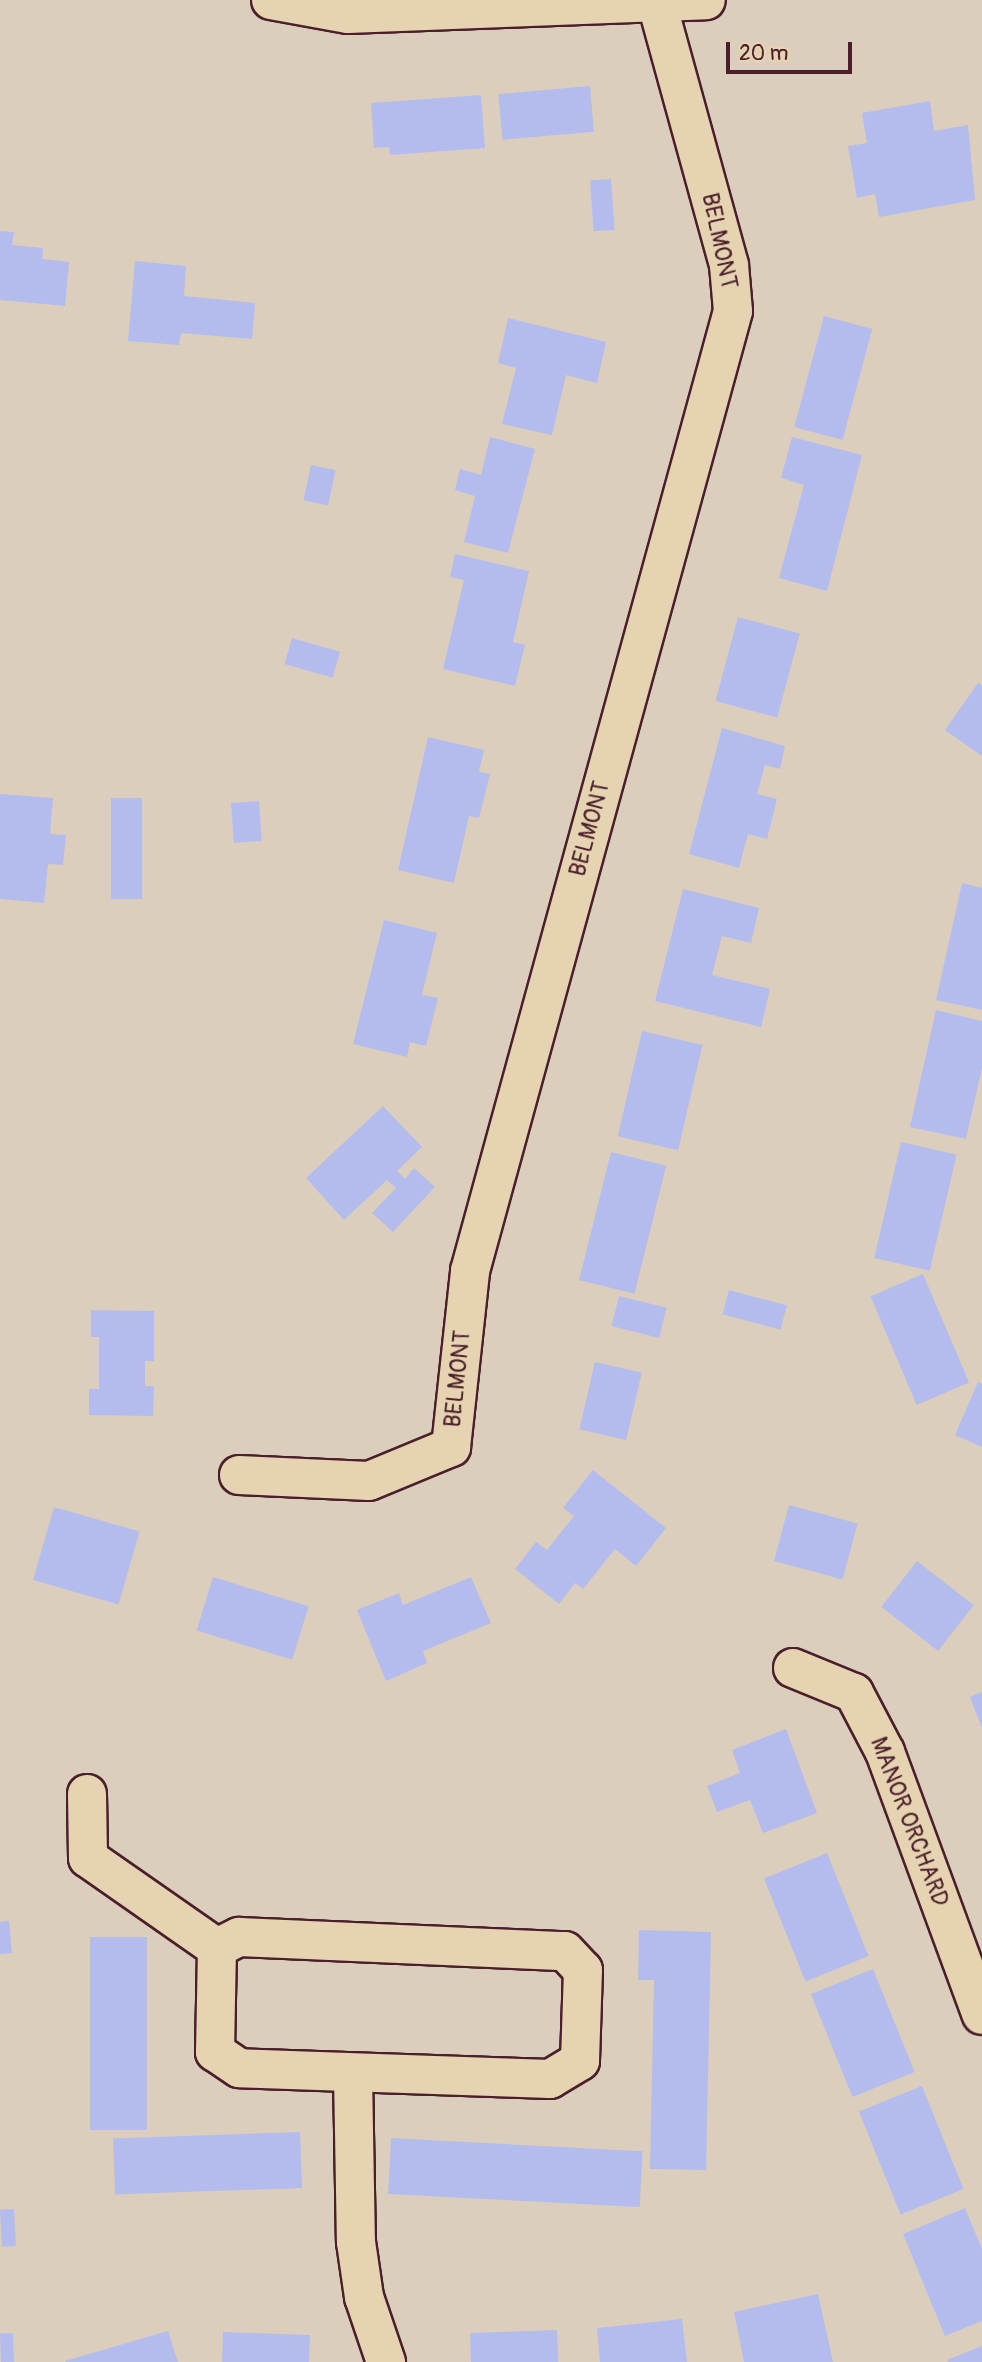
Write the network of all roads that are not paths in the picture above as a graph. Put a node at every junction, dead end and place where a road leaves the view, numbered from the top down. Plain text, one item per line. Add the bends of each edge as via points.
1 (271, 0) edge
2 (706, 0) edge
3 (657, 4) junction
4 (239, 1475) dead end
5 (793, 1668) dead end
6 (87, 1794) dead end
7 (217, 1948) junction
8 (982, 2015) edge
9 (354, 2074) junction
10 (386, 2362) edge

1 - 3 street via 348,14
2 - 3 street
3 - 4 street, BELMONT via 729,265 733,311 470,1271 451,1447 369,1481
5 - 8 street, MANOR ORCHARD via 854,1693 885,1752
6 - 7 street via 88,1858
7 - 9 street via 215,2052 239,2068
7 - 9 street via 239,1937 565,1951 583,1970 580,2061 550,2079
9 - 10 street via 356,2242 364,2297

